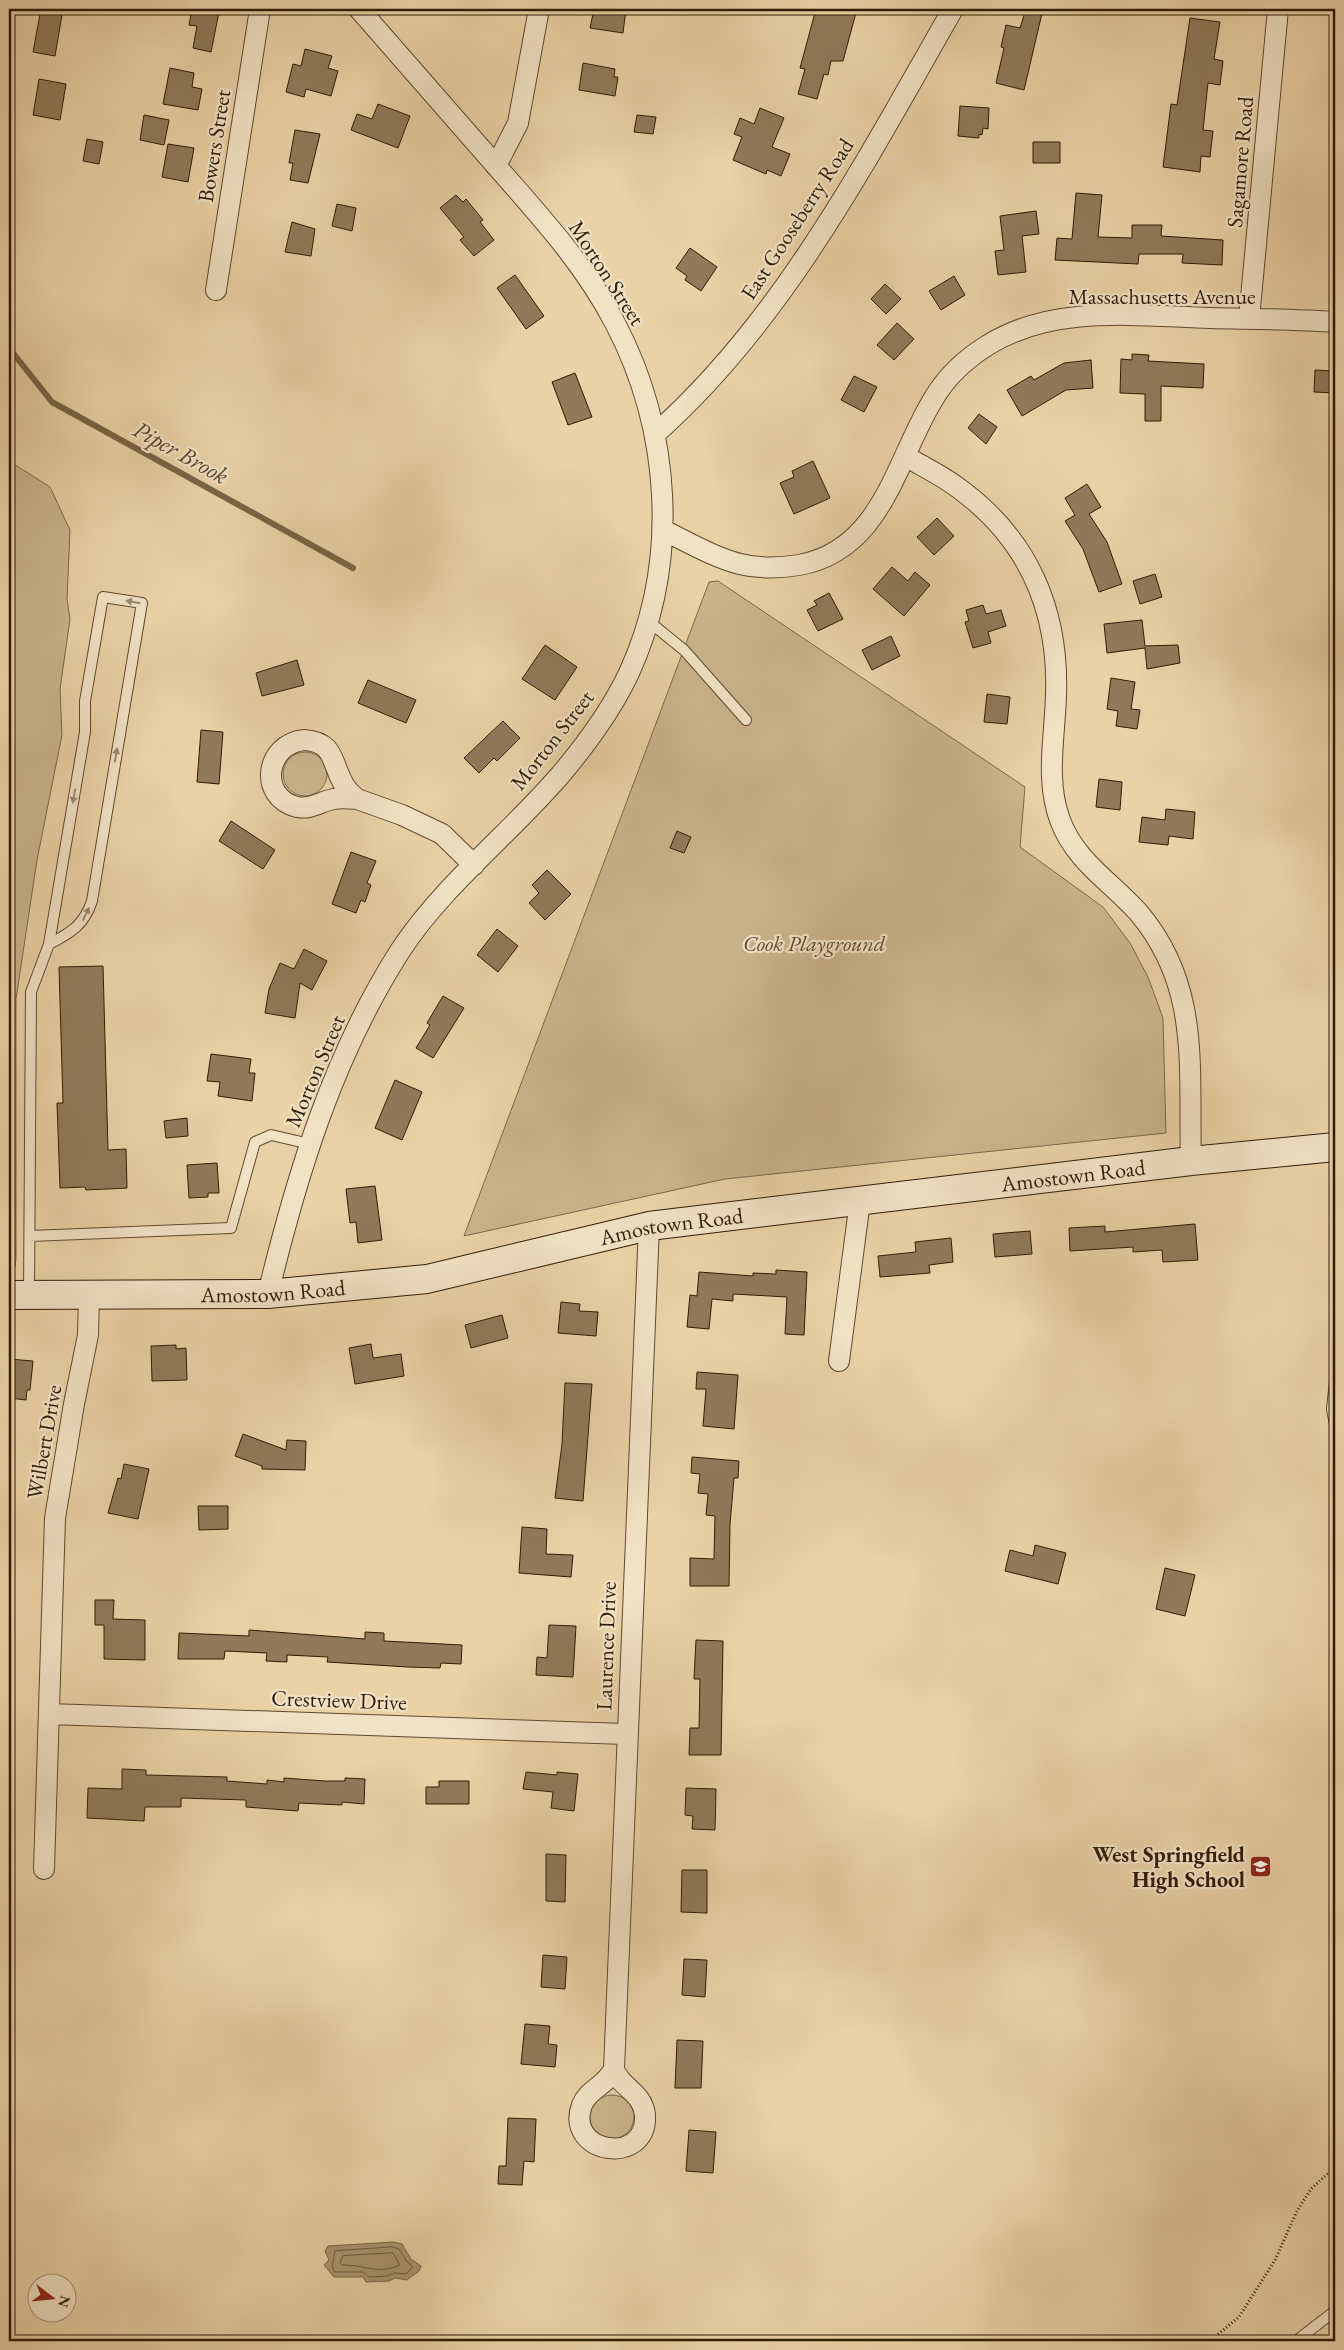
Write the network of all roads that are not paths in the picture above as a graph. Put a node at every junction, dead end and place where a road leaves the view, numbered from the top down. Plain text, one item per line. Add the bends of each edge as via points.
1 (260, 9) edge
2 (359, 9) edge
3 (539, 9) edge
4 (953, 9) edge
5 (1278, 9) edge
6 (496, 166) junction
7 (216, 290) dead end
8 (1249, 319) junction
9 (1335, 322) edge
10 (654, 434) junction
11 (905, 456) junction
12 (663, 530) junction
13 (647, 620) junction
14 (746, 720) dead end
15 (357, 799) dead end
16 (474, 865) junction
17 (49, 944) junction
18 (310, 1144) junction
19 (1335, 1147) edge
20 (1191, 1161) junction
21 (860, 1201) junction
22 (648, 1226) junction
23 (30, 1236) junction
24 (89, 1294) junction
25 (268, 1294) junction
26 (19, 1295) edge
27 (839, 1361) dead end
28 (1335, 1381) edge
29 (1335, 1425) edge
30 (50, 1714) junction
31 (626, 1734) junction
32 (44, 1869) dead end
33 (614, 2069) dead end
34 (1335, 2312) edge
35 (1296, 2341) edge

1 - 7 street, Bowers Street
2 - 6 street, Morton Street
3 - 6 street via 518,123
4 - 10 street, East Gooseberry Road via 794,273 722,367
5 - 8 street, Sagamore Road
6 - 10 street, Morton Street via 564,244 602,300 630,354
8 - 9 street, Massachusetts Avenue
8 - 11 street, Massachusetts Avenue via 1100,315 1057,319 1020,330 988,345 946,380 925,412
10 - 12 street, Morton Street via 662,484
11 - 12 street, Massachusetts Avenue via 870,520 848,544 821,560 777,568 742,565
11 - 20 street via 958,488 986,513 1022,556 1042,591 1055,654 1052,758 1056,808 1075,850 1138,912 1172,966 1189,1034
12 - 13 street, Morton Street via 658,577
13 - 14 lane via 684,650
13 - 16 street, Morton Street via 629,672 591,735 560,774
15 - 16 street via 442,834
16 - 18 street, Morton Street via 416,929 385,976 346,1051
17 -> 17 lane via 79,926 92,901 142,603 104,597
17 - 23 lane via 30,992
18 - 23 lane via 270,1135 255,1142 231,1228
18 - 25 street, Morton Street via 292,1199
19 - 20 street, Amostown Road
20 - 21 street, Amostown Road
21 - 22 street, Amostown Road
21 - 27 street
22 - 25 street, Amostown Road via 427,1279
22 - 31 street, Laurence Drive
23 - 26 lane
24 - 25 street, Amostown Road
24 - 26 street, Amostown Road
24 - 30 street, Wilbert Drive via 88,1335 55,1518
28 - 29 lane via 1332,1408
30 - 31 street, Crestview Drive
30 - 32 street, Wilbert Drive
31 - 33 street, Laurence Drive
34 - 35 lane

